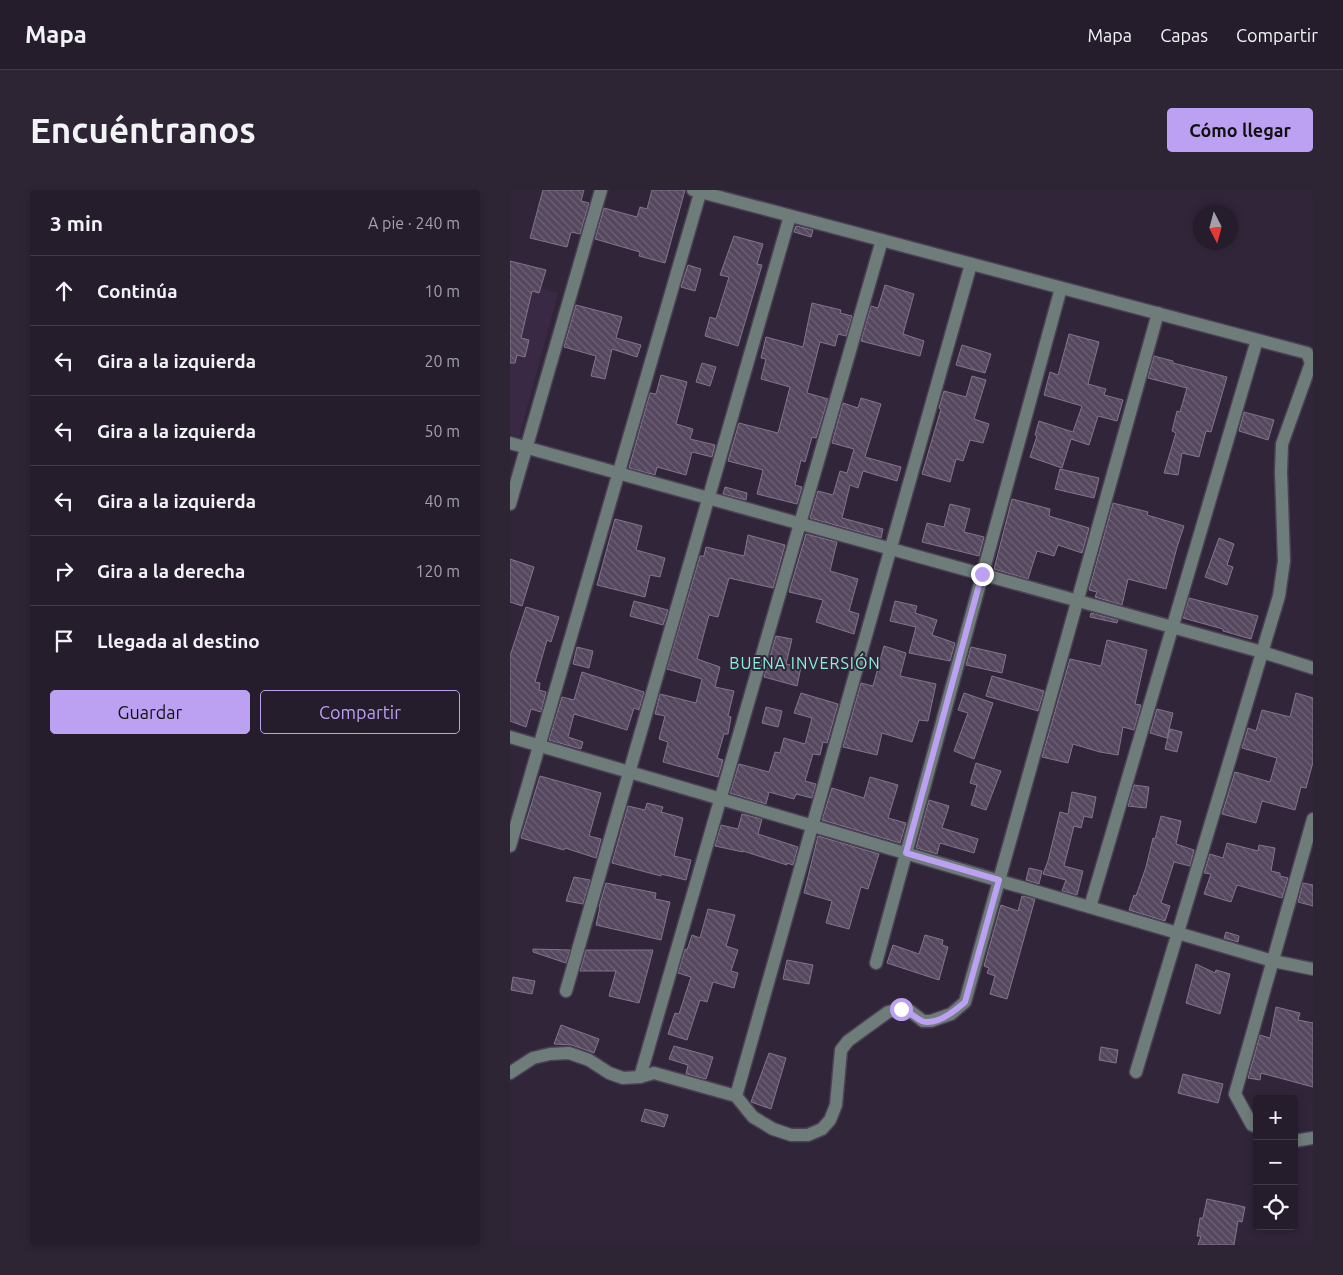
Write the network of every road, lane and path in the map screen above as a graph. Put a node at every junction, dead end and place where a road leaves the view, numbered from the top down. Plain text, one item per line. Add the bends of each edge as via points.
1 (601, 190) edge
2 (693, 190) edge
3 (701, 190) edge
4 (790, 216) junction
5 (882, 240) junction
6 (971, 264) junction
7 (1061, 288) junction
8 (1158, 313) junction
9 (1257, 340) junction
10 (510, 443) edge
11 (526, 448) junction
12 (618, 474) junction
13 (709, 498) junction
14 (510, 504) edge
15 (800, 524) junction
16 (891, 549) junction
17 (982, 574) junction
18 (1077, 601) junction
19 (1173, 627) junction
20 (1262, 652) junction
21 (1313, 668) edge
22 (510, 736) edge
23 (540, 745) junction
24 (629, 771) junction
25 (721, 799) junction
26 (1313, 819) edge
27 (812, 825) junction
28 (510, 846) edge
29 (906, 853) junction
30 (999, 880) junction
31 (1090, 907) junction
32 (1177, 932) junction
33 (1273, 960) junction
34 (876, 963) dead end
35 (1313, 969) edge
36 (566, 991) dead end
37 (1136, 1072) dead end
38 (510, 1073) edge
39 (640, 1077) junction
40 (736, 1096) junction
41 (1253, 1125) edge
42 (1313, 1138) edge
43 (1298, 1140) edge

1 - 11 street
2 - 4 street
3 - 12 street
4 - 5 street
4 - 13 street
5 - 6 street
5 - 15 street
6 - 7 street
6 - 16 street
7 - 8 street
7 - 17 street
8 - 9 street
8 - 18 street
9 - 19 street
9 - 20 street via 1307,353 1311,363 1282,444 1284,561 1279,596
10 - 11 street
11 - 12 street
11 - 14 street
12 - 13 street
12 - 23 street
13 - 15 street
13 - 24 street
15 - 16 street
15 - 25 street
16 - 17 street
16 - 27 street
17 - 18 street
17 - 29 street
18 - 19 street
18 - 30 street
19 - 20 street
19 - 31 street
20 - 21 street
20 - 32 street
22 - 23 street
23 - 24 street
23 - 28 street
24 - 25 street
24 - 36 street
25 - 27 street
25 - 39 street
26 - 33 street
27 - 29 street
27 - 40 street
29 - 30 street
29 - 34 street
30 - 31 street
30 - 40 street via 965,1002 951,1014 931,1021 922,1021 901,1009 888,1012 848,1041 841,1050 836,1105 822,1129 808,1135 773,1129 753,1117
31 - 32 street
32 - 33 street
32 - 37 street
33 - 35 street
33 - 41 street via 1235,1094
38 - 39 street via 533,1058 569,1053 589,1060 609,1074 623,1078
39 - 40 street via 654,1073
42 - 43 street

